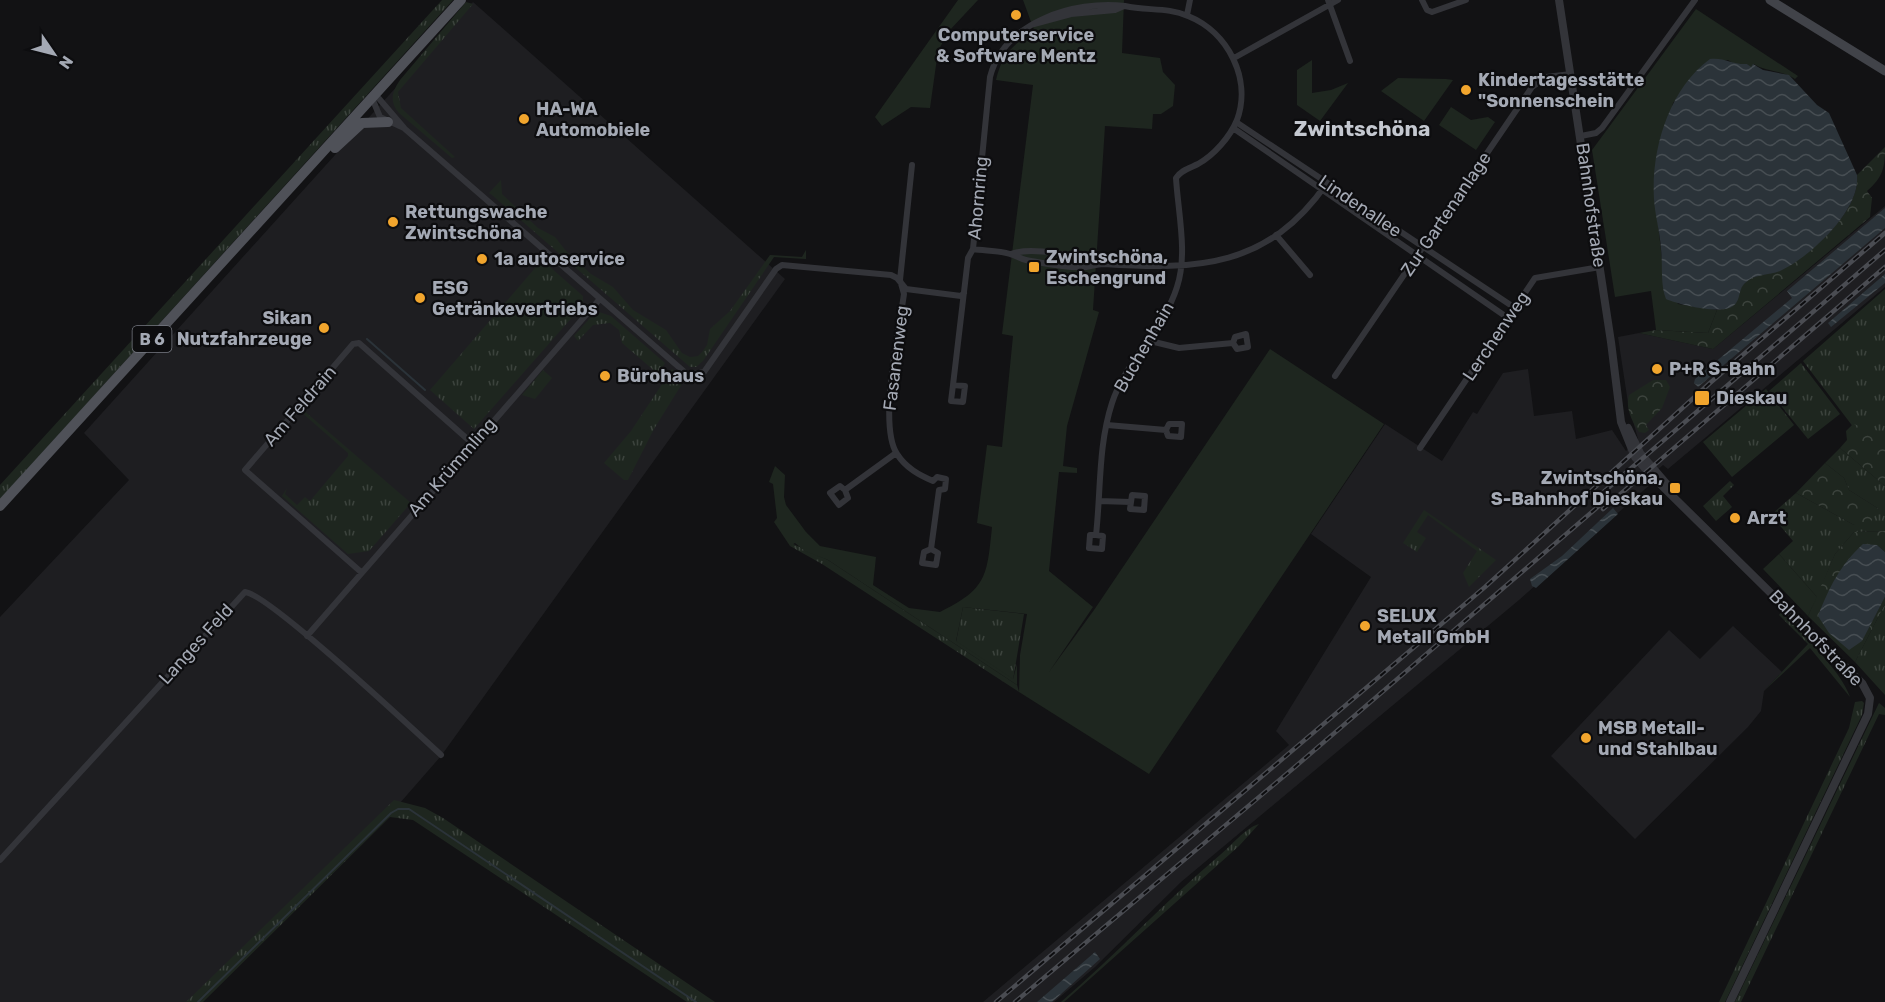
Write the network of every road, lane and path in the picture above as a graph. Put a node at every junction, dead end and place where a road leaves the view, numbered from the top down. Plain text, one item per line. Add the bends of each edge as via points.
1 (461, 0) edge
2 (1190, 0) edge
3 (1338, 0) edge
4 (1422, 0) edge
5 (1466, 0) edge
6 (1559, 0) edge
7 (1695, 0) edge
8 (1770, 0) edge
9 (1329, 2) edge
10 (1187, 15) junction
11 (1234, 58) junction
12 (1350, 61) dead end
13 (1885, 71) edge
14 (1571, 74) junction
15 (374, 97) junction
16 (388, 122) junction
17 (1235, 125) junction
18 (405, 129) junction
19 (1581, 136) junction
20 (912, 165) dead end
21 (304, 172) junction
22 (1325, 186) junction
23 (1276, 235) junction
24 (1422, 248) junction
25 (973, 249) junction
26 (1418, 255) junction
27 (1182, 266) junction
28 (1600, 267) junction
29 (1310, 275) dead end
30 (901, 284) junction
31 (964, 293) junction
32 (599, 300) junction
33 (1515, 308) junction
34 (1508, 318) junction
35 (1146, 340) junction
36 (1233, 343) dead end
37 (1335, 376) dead end
38 (953, 385) dead end
39 (1107, 425) junction
40 (1166, 430) dead end
41 (473, 444) junction
42 (1420, 448) dead end
43 (896, 453) junction
44 (933, 482) junction
45 (845, 490) dead end
46 (939, 490) junction
47 (1099, 501) junction
48 (1131, 502) dead end
49 (0, 506) edge
50 (1096, 535) dead end
51 (931, 549) dead end
52 (361, 572) junction
53 (307, 636) junction
54 (441, 755) dead end
55 (0, 860) edge
56 (1730, 1002) edge

1 - 15 main road, B 6
2 - 10 street
3 - 9 street
4 - 5 street via 1430,12
6 - 14 street, Bahnhofstraße
7 - 19 street via 1602,128
8 - 13 main road
9 - 11 street
9 - 12 street
10 - 11 street, Ahornring via 1213,32
10 - 25 street, Ahornring via 1114,3 1066,8 1043,16 1018,33 1000,54 990,77
11 - 17 street, Ahornring via 1241,94
14 - 19 street, Bahnhofstraße
14 - 24 street, Zur Gartenanlage via 1546,77 1532,87
15 - 16 street via 377,113
15 - 18 street
15 - 21 main road, B 6
16 - 18 street
16 - 21 main road via 362,123
17 - 22 street, Lindenallee
17 - 27 street, Ahornring via 1212,154 1179,172 1176,178
18 - 32 street
19 - 28 street, Bahnhofstraße
20 - 30 street, Fasanenweg
21 - 49 main road, B 6
22 - 23 street via 1308,208
22 - 24 street, Lindenallee
22 - 26 street, Lindenallee
23 - 27 street via 1230,258
23 - 29 street
24 - 26 street, Zur Gartenanlage
24 - 33 street, Lindenallee
25 - 27 street via 1084,267
25 - 31 street, Ahornring via 968,258
26 - 34 street, Lindenallee
26 - 37 street, Zur Gartenanlage
27 - 35 street, Buchenhain via 1168,307
28 - 33 street, Lerchenweg via 1538,276
28 - 56 street, Bahnhofstraße via 1624,433 1635,457 1839,658 1870,698 1868,714
30 - 31 street via 908,290 961,296
30 - 32 street via 891,275 782,265 711,364 695,375 680,371
30 - 43 street, Fasanenweg via 904,294 888,414
31 - 38 street, Ahornring
32 - 41 street, Am Krümmling
33 - 34 street, Lerchenweg
34 - 42 street, Lerchenweg
35 - 36 street via 1198,349
35 - 39 street, Buchenhain via 1119,385
39 - 40 street
39 - 47 street, Buchenhain
41 - 52 street, Am Krümmling
41 - 52 street, Am Feldrain via 359,343 354,344 245,470
43 - 44 street via 908,468
43 - 45 street
44 - 46 street
44 - 46 street via 937,477 946,479 945,489
46 - 51 street
47 - 48 street
47 - 50 street, Buchenhain
52 - 53 street, Am Krümmling
53 - 54 street, Langes Feld
53 - 55 street, Langes Feld via 258,596 245,592

